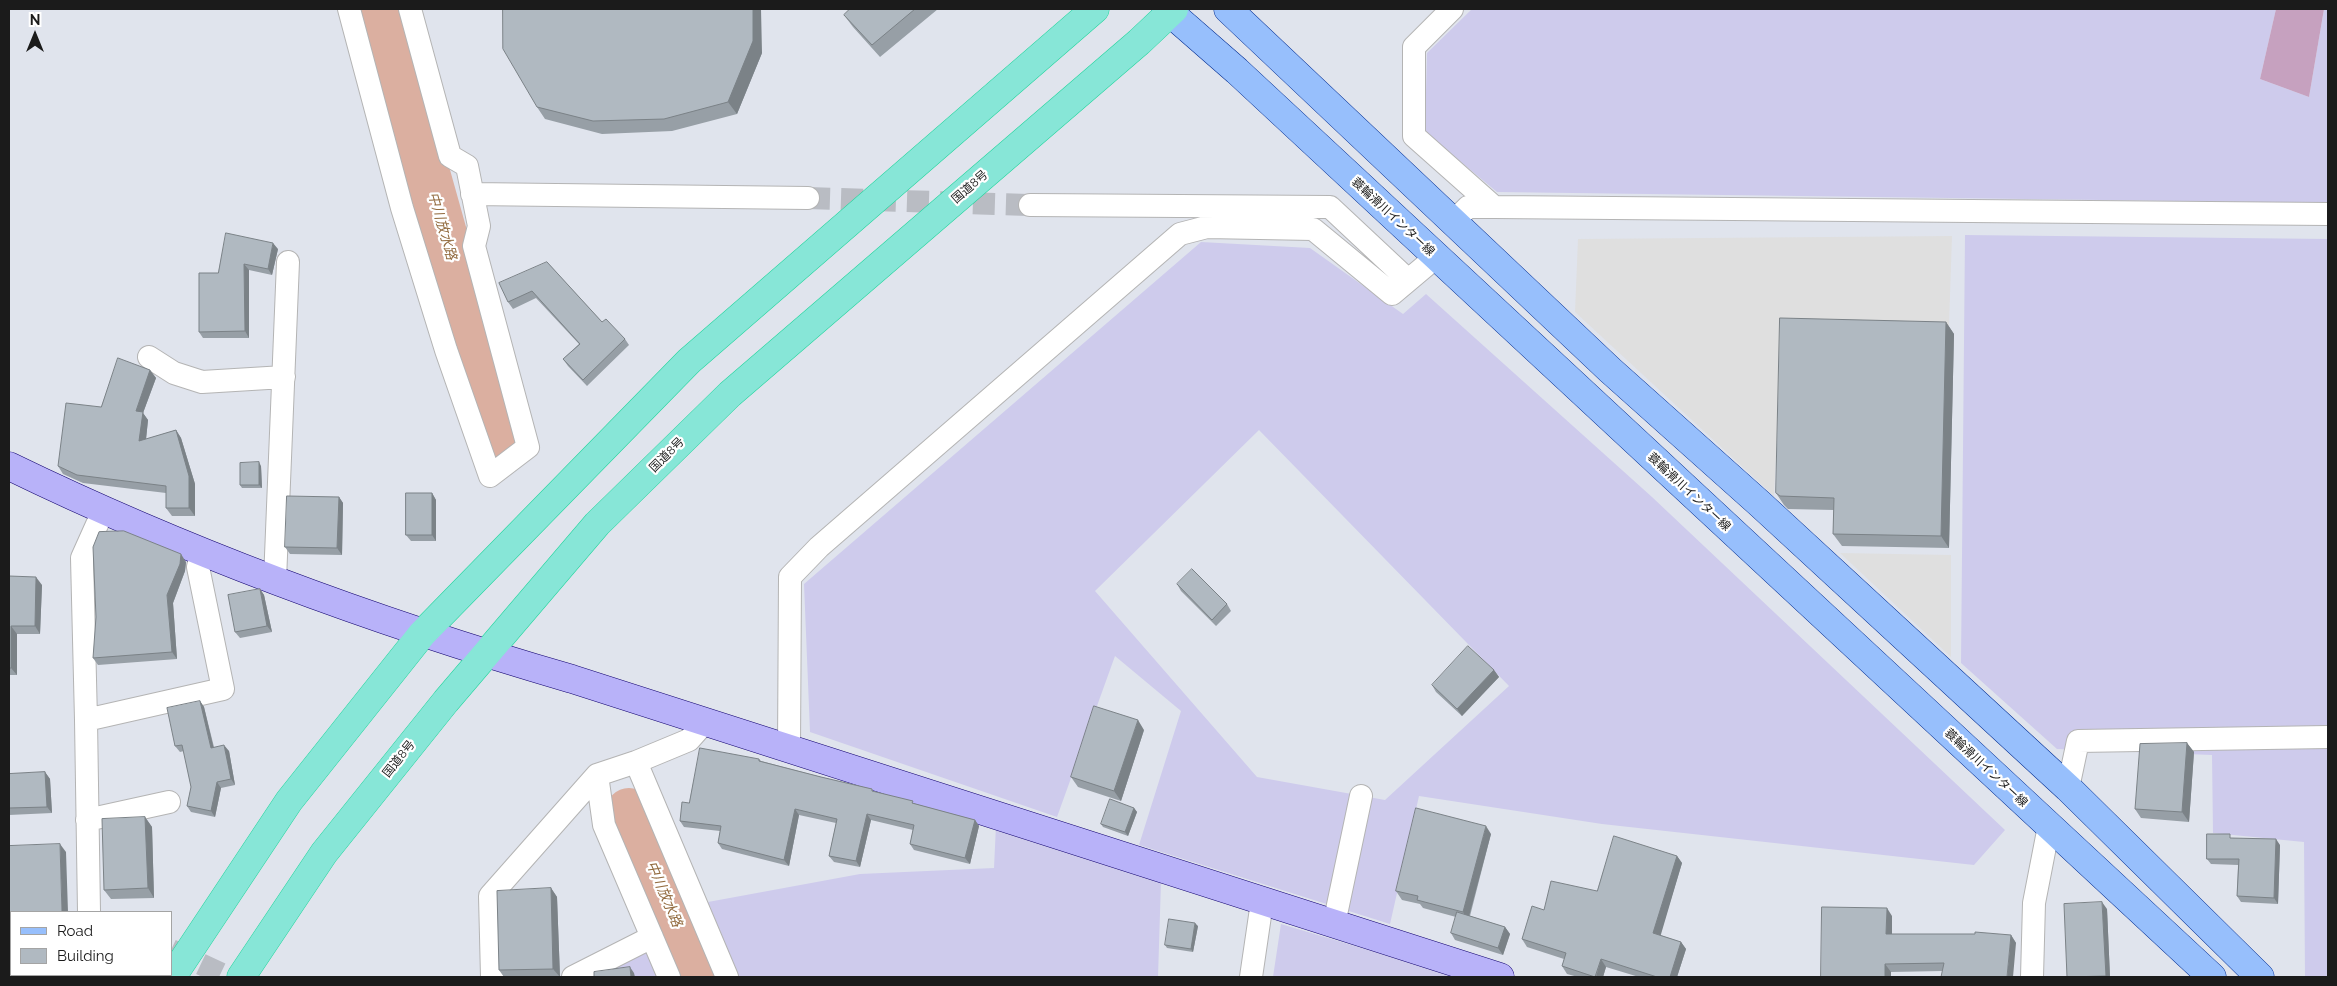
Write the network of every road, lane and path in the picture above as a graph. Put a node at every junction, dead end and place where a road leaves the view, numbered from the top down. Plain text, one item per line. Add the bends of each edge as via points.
1 (349, 9) edge
2 (410, 9) edge
3 (1094, 9) edge
4 (1228, 9) edge
5 (1452, 9) edge
6 (1170, 10) edge
7 (472, 194) junction
8 (808, 198) tunnel mouth
9 (1030, 205) tunnel mouth
10 (1494, 206) junction
11 (2328, 214) edge
12 (1454, 221) junction
13 (1436, 257) junction
14 (288, 262) dead end
15 (1408, 280) junction
16 (149, 357) dead end
17 (284, 377) junction
18 (9, 466) edge
19 (104, 509) junction
20 (202, 551) junction
21 (276, 580) junction
22 (422, 634) junction
23 (487, 654) junction
24 (86, 720) junction
25 (705, 722) junction
26 (2328, 737) edge
27 (789, 749) junction
28 (636, 762) junction
29 (597, 775) junction
30 (2068, 788) junction
31 (1361, 796) dead end
32 (169, 802) dead end
33 (87, 820) junction
34 (2049, 826) junction
35 (1262, 902) junction
36 (89, 911) edge
37 (1334, 924) junction
38 (652, 937) junction
39 (172, 977) edge
40 (241, 977) edge
41 (492, 977) edge
42 (572, 977) edge
43 (669, 977) edge
44 (727, 977) edge
45 (1251, 977) edge
46 (1500, 977) edge
47 (2032, 977) edge
48 (2212, 977) edge
49 (2260, 977) edge

1 - 7 street via 402,208 490,476 528,447 474,246 479,226
2 - 7 street via 450,156 467,166
3 - 22 highway via 689,361
4 - 12 main road
5 - 10 street via 1414,47 1414,136
6 - 13 main road, 蓑輪滑川インター線
6 - 23 highway, 国道8号 via 1139,42 730,394 597,524
7 - 8 street
9 - 15 street via 1330,207
10 - 11 street
10 - 12 street via 1468,207
12 - 30 main road via 1610,370
13 - 15 street
13 - 34 main road, 蓑輪滑川インター線
14 - 17 street
15 - 27 street via 1392,294 1313,229 1207,227 1180,234 819,547 790,577
16 - 17 street via 174,373 202,382
17 - 21 street
18 - 19 street
19 - 20 street
19 - 24 street via 82,558
20 - 21 street
20 - 24 street via 198,567 223,689
21 - 22 street
22 - 23 street
22 - 39 highway via 289,801
23 - 25 street
23 - 40 highway, 国道8号 via 324,853
24 - 33 street
25 - 27 street
25 - 28 street via 689,740
26 - 30 street via 2078,741
27 - 35 street
28 - 29 street
28 - 44 street
29 - 38 street via 604,825
29 - 41 street via 490,896
30 - 49 main road
31 - 37 street
32 - 33 street
33 - 36 street
34 - 47 street via 2034,903
34 - 48 main road, 蓑輪滑川インター線
35 - 37 street
35 - 45 street
37 - 46 street
38 - 42 street
38 - 43 street

